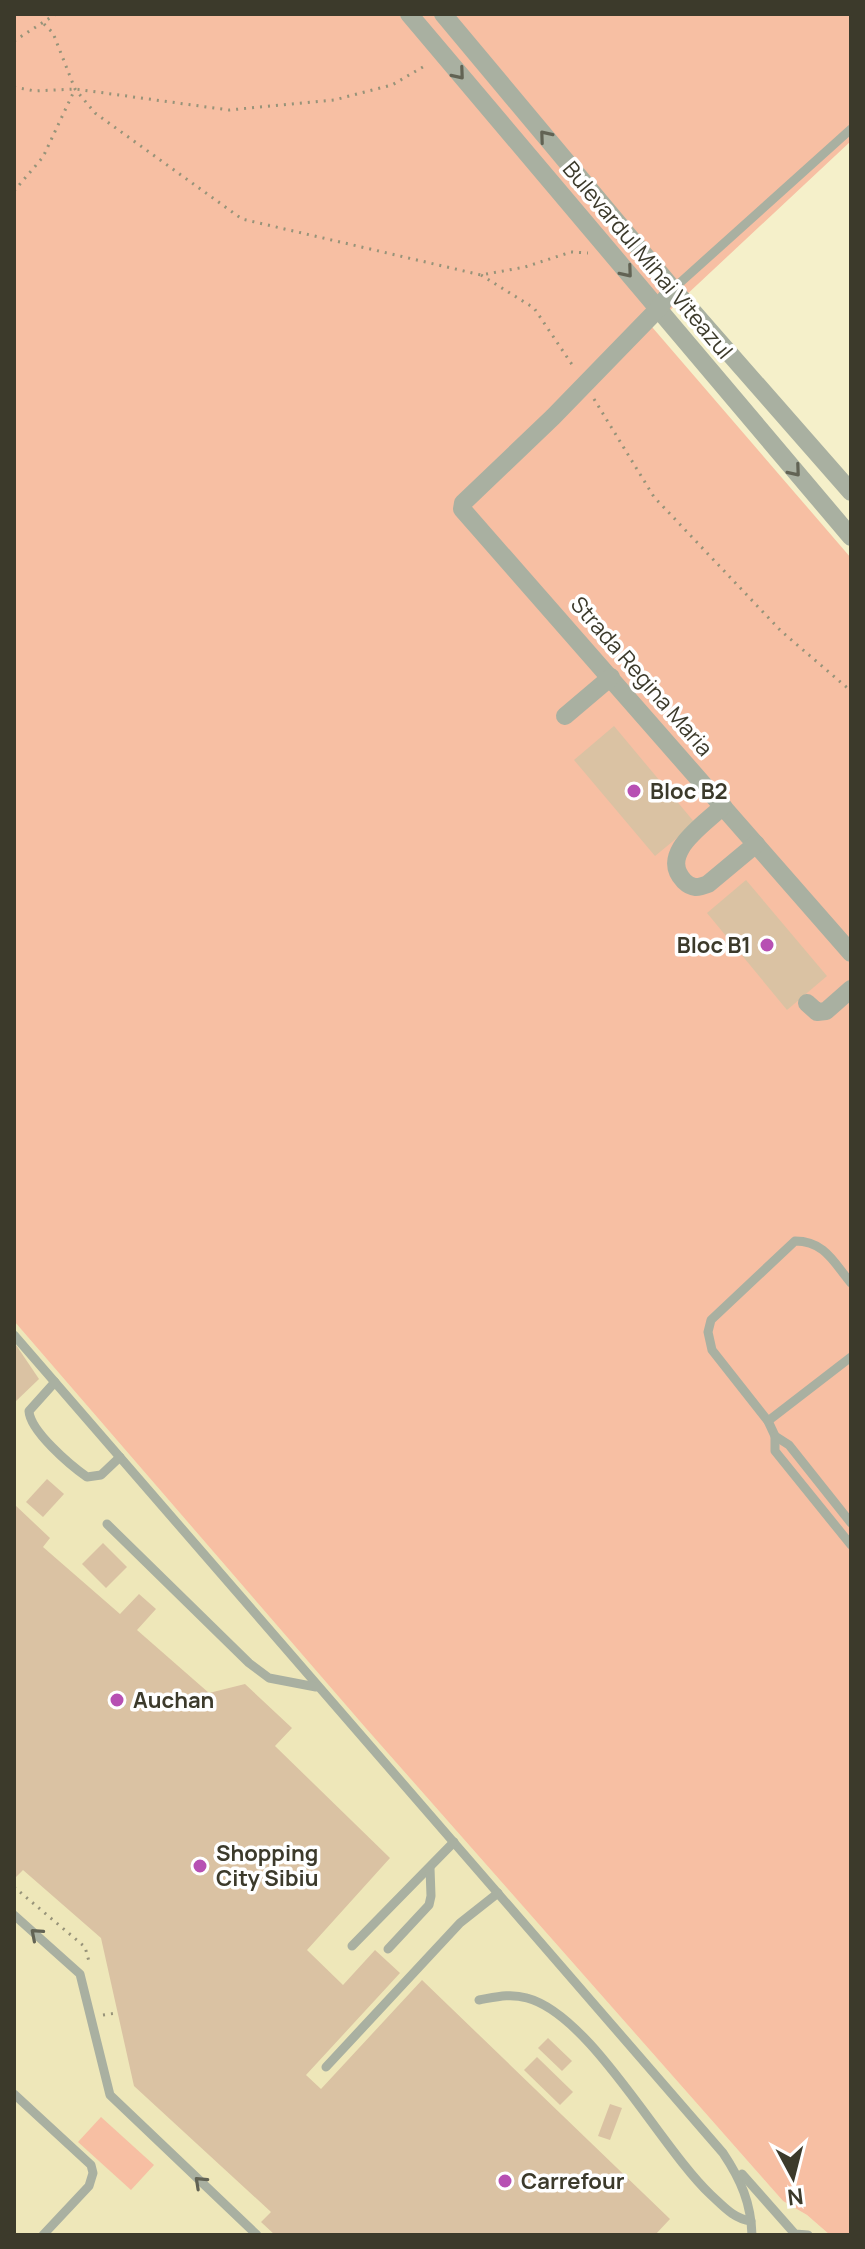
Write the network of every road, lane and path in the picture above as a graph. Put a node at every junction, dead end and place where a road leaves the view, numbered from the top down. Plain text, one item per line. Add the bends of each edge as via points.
1 (56, 14) edge
2 (409, 14) edge
3 (446, 18) edge
4 (44, 24) junction
5 (431, 40) junction
6 (14, 41) edge
7 (444, 56) junction
8 (14, 87) edge
9 (75, 89) junction
10 (851, 129) edge
11 (14, 191) edge
12 (612, 254) junction
13 (481, 275) junction
14 (673, 289) junction
15 (658, 309) junction
16 (585, 384) junction
17 (851, 492) edge
18 (851, 537) edge
19 (611, 677) junction
20 (851, 691) edge
21 (565, 716) dead end
22 (723, 806) junction
23 (756, 844) junction
24 (851, 953) edge
25 (851, 989) edge
26 (807, 1003) dead end
27 (851, 1283) edge
28 (14, 1335) edge
29 (851, 1357) edge
30 (55, 1382) junction
31 (768, 1421) junction
32 (775, 1436) junction
33 (120, 1457) junction
34 (851, 1523) edge
35 (107, 1524) dead end
36 (851, 1545) edge
37 (316, 1687) junction
38 (454, 1842) junction
39 (430, 1868) junction
40 (14, 1887) edge
41 (498, 1893) junction
42 (14, 1915) edge
43 (352, 1946) dead end
44 (388, 1949) dead end
45 (91, 1971) dead end
46 (479, 2000) dead end
47 (326, 2067) dead end
48 (14, 2094) edge
49 (723, 2153) junction
50 (751, 2221) junction
51 (794, 2234) edge
52 (43, 2235) edge
53 (257, 2235) edge
54 (752, 2235) edge
55 (808, 2235) edge

1 - 4 path
2 - 5 street, Bulevardul Mihai Viteazul
3 - 5 street
14 -> 3 street, Bulevardul Mihai Viteazul
4 - 6 path
4 - 9 path via 53,33
5 - 7 street, Bulevardul Mihai Viteazul
7 - 9 path via 392,85 334,100 229,110
7 -> 12 street, Bulevardul Mihai Viteazul
8 - 9 path
9 - 11 path via 43,157
9 - 13 path via 95,113 242,219
10 - 14 lane
12 - 13 path via 571,252
12 -> 15 street, Bulevardul Mihai Viteazul
13 - 16 path via 534,308
14 - 15 street
14 - 17 street, Bulevardul Mihai Viteazul
15 - 16 street
15 -> 18 street, Bulevardul Mihai Viteazul
16 - 19 street, Strada Regina Maria via 462,509
16 - 20 path via 654,497 781,631
19 - 21 street
19 - 22 street, Strada Regina Maria
22 - 23 street, Strada Regina Maria
22 - 23 street via 682,845 674,866 680,876 689,886 708,884
23 - 24 street, Strada Regina Maria
25 - 26 street via 826,1011 817,1012
27 - 31 lane via 820,1246 795,1241 711,1320 712,1350
28 - 30 lane
29 - 31 lane
30 - 33 lane
30 - 33 lane via 29,1411 34,1426 87,1477 101,1475
31 - 32 lane
32 - 34 lane via 789,1445
32 - 36 lane via 775,1451
33 - 37 lane
35 - 37 lane via 249,1663 269,1678
37 - 38 lane
38 - 39 lane
38 - 41 lane
39 - 43 lane
39 - 44 lane via 429,1905
40 - 45 path via 85,1947
41 - 47 lane via 460,1923
41 - 49 lane
53 -> 42 lane via 110,2095 80,1974
46 - 50 lane via 506,1995 551,2008 587,2041 701,2185 732,2214
48 - 52 lane via 91,2165 93,2173 89,2186
49 - 50 lane via 741,2179
49 - 51 lane
50 - 54 lane
51 - 55 lane

